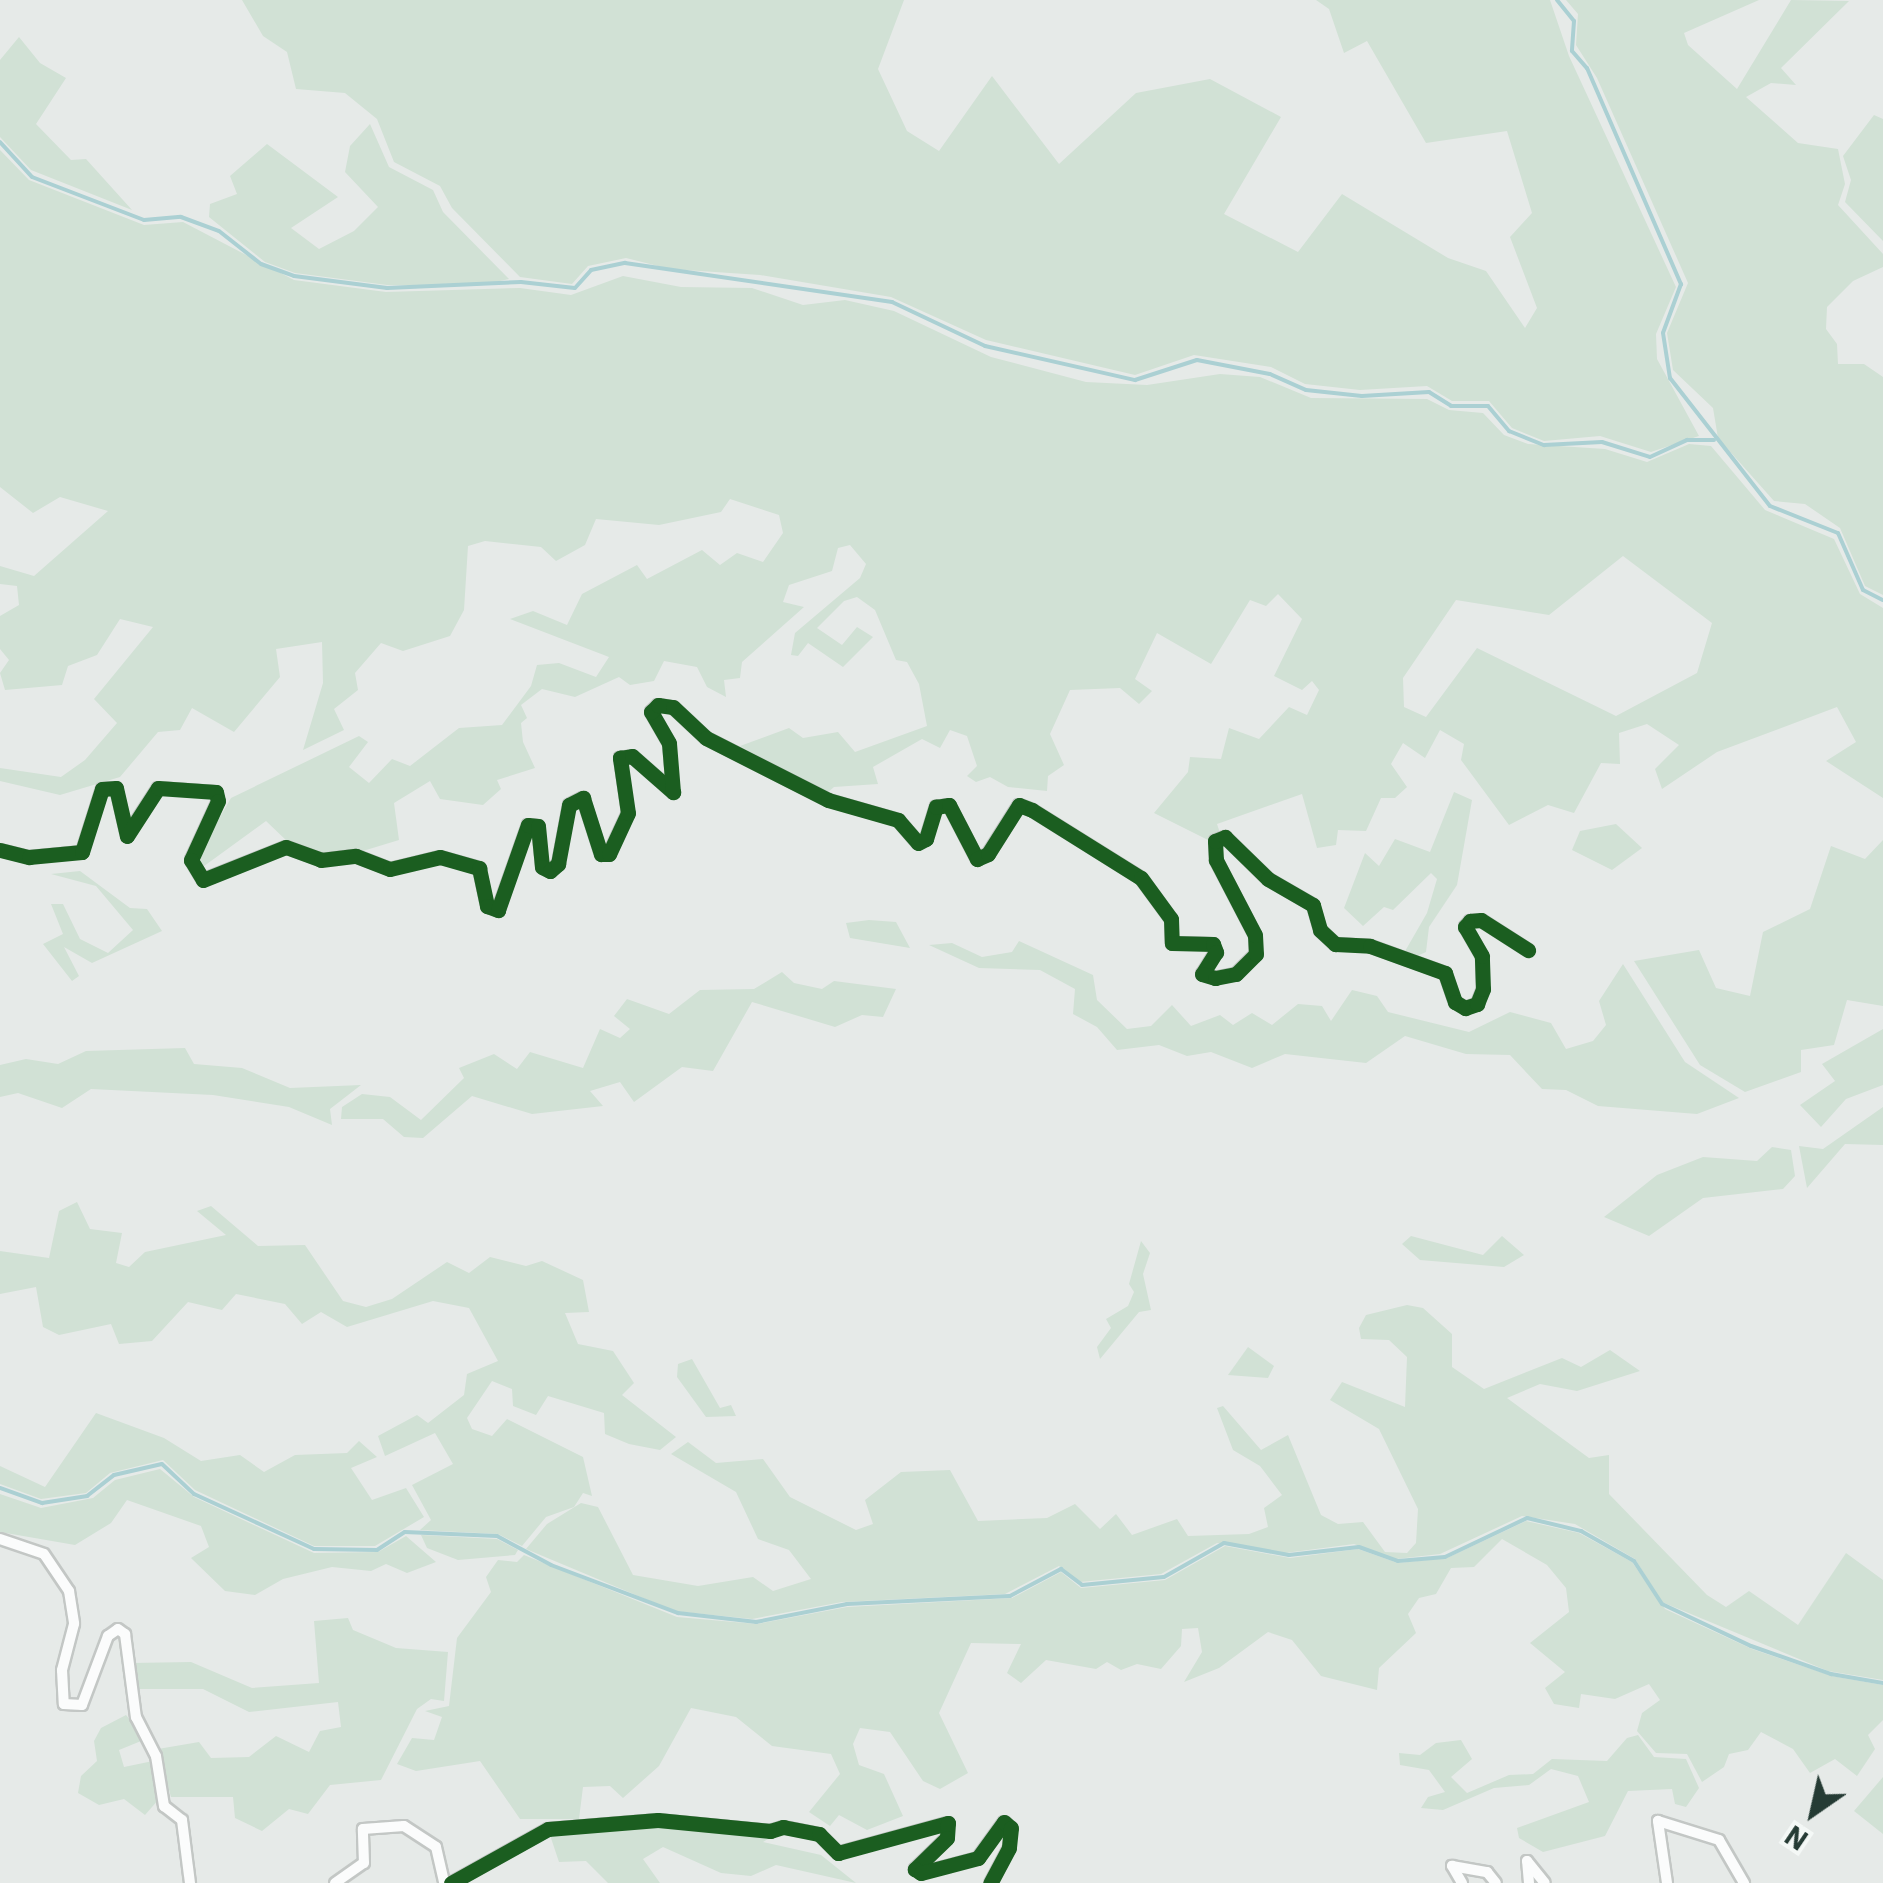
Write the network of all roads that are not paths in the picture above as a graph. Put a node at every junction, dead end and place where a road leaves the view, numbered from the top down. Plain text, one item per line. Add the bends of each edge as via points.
1 (0, 850) edge
2 (1528, 950) dead end
3 (0, 1538) edge
4 (190, 1883) edge
5 (335, 1883) edge
6 (444, 1883) edge
7 (451, 1883) edge
8 (990, 1883) edge
9 (1462, 1883) edge
10 (1496, 1883) edge
11 (1529, 1883) edge
12 (1546, 1883) edge
13 (1667, 1883) edge
14 (1744, 1883) edge

1 - 2 street via 29,857 82,852 102,788 116,788 126,836 158,788 216,792 218,801 190,860 203,880 286,847 320,860 356,856 390,869 440,858 478,868 487,906 498,910 528,825 538,826 542,866 550,871 558,864 569,804 583,798 601,854 609,854 628,814 620,758 632,756 673,792 669,743 651,712 658,705 672,707 706,738 828,800 898,820 918,843 926,839 936,807 950,805 978,859 1019,805 1032,810 1141,878 1171,918 1172,943 1213,944 1216,952 1202,974 1215,978 1236,974 1256,954 1255,936 1216,860 1215,842 1225,837 1268,880 1313,905 1320,930 1335,944 1370,946 1445,973 1455,1002 1466,1008 1477,1004 1483,989 1482,956 1465,928 1470,920 1481,920
3 - 4 street via 44,1554 69,1591 74,1624 62,1670 64,1704 82,1705 108,1636 118,1629 125,1634 136,1717 156,1756 164,1806 182,1820
5 - 6 street via 364,1863 363,1829 404,1826 436,1846
7 - 8 street via 548,1829 658,1820 770,1831 783,1826 819,1834 838,1853 948,1822 947,1838 915,1869 920,1873 978,1858 1004,1822 1010,1828 1008,1848
9 - 10 street via 1452,1866 1487,1872
11 - 12 street via 1526,1862
13 - 14 street via 1658,1821 1719,1840

